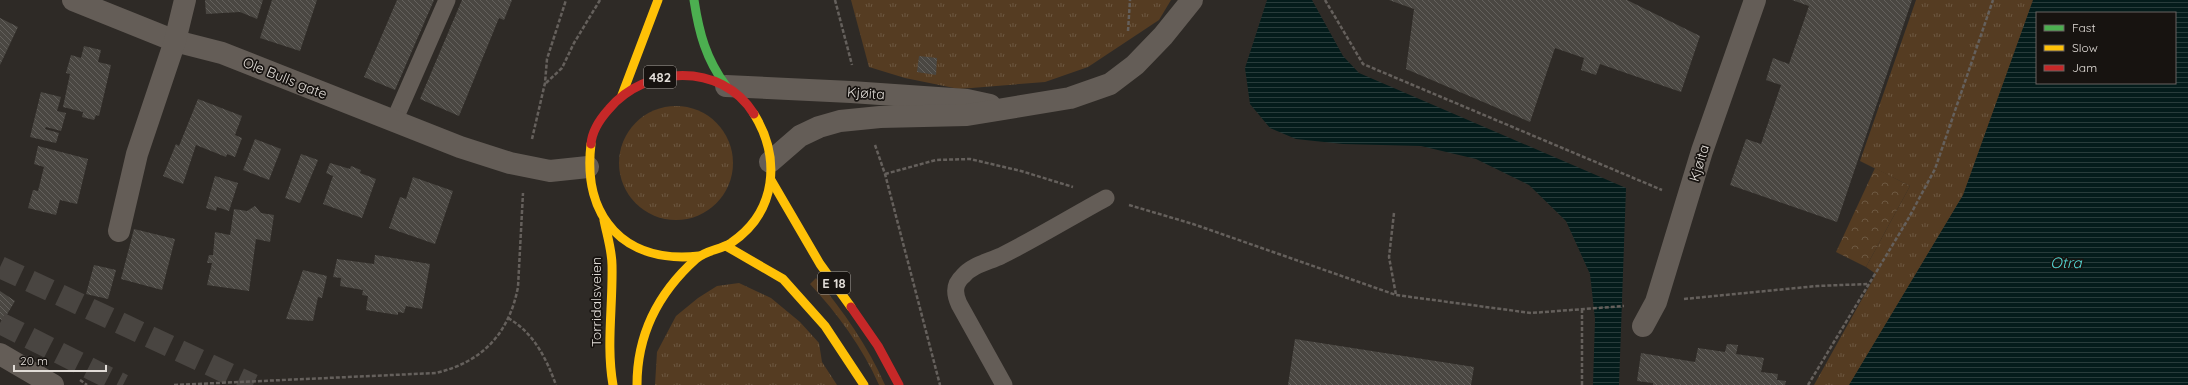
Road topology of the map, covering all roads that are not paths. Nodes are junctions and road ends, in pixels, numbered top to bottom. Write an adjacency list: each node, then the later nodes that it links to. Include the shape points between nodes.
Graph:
1 (73, 0): 8 (street, Ole Bulls gate)
2 (185, 0): 8 (street)
3 (447, 0): 12 (lane)
4 (658, 0): 10 (main road, 482)
5 (694, 0): 9 (main road, 482, via 705,55 711,68)
6 (1192, 0): 11 (street, Kjøita, via 1135,65 1110,84 1070,98)
7 (1755, 0): 20 (street, Kjøita, via 1702,151 1656,302)
8 (175, 41): 12 (street, Ole Bulls gate, via 222,53); 17 (street, via 166,61 137,154)
9 (726, 86): 10 (main road, 482, via 700,77 672,75 646,80); 11 (street, Kjøita, via 967,100); 14 (main road, 482, via 747,104 763,126 769,145)
10 (622, 95): 13 (main road, 482, via 603,115 592,140)
11 (1005, 108): 14 (street, Kjøita, via 967,115 880,117 819,127 800,136)
12 (394, 121): 13 (street, Ole Bulls gate, via 460,147 526,168 550,171)
13 (588, 168): 16 (main road, 482, via 592,194)
14 (771, 171): 18 (main road, 482, via 763,206 747,229); 26 (main road, E 18, via 820,264 878,346)
15 (1106, 198): 27 (lane, via 1000,256 982,263 963,274 958,282 955,294 959,304)
16 (604, 219): 19 (main road, 482, via 623,239 647,252 676,258); 23 (main road, Torridalsveien / 482, via 612,264 609,328)
17 (119, 231)
18 (726, 246): 19 (main road, 482); 25 (main road, E 18, via 783,279 825,326)
19 (700, 256): 24 (main road, 482, via 653,312 644,330 637,357)
20 (1643, 326)
21 (0, 354): 22 (street)
22 (53, 385)
23 (613, 385)
24 (637, 385)
25 (864, 385)
26 (899, 385)
27 (1004, 385)

